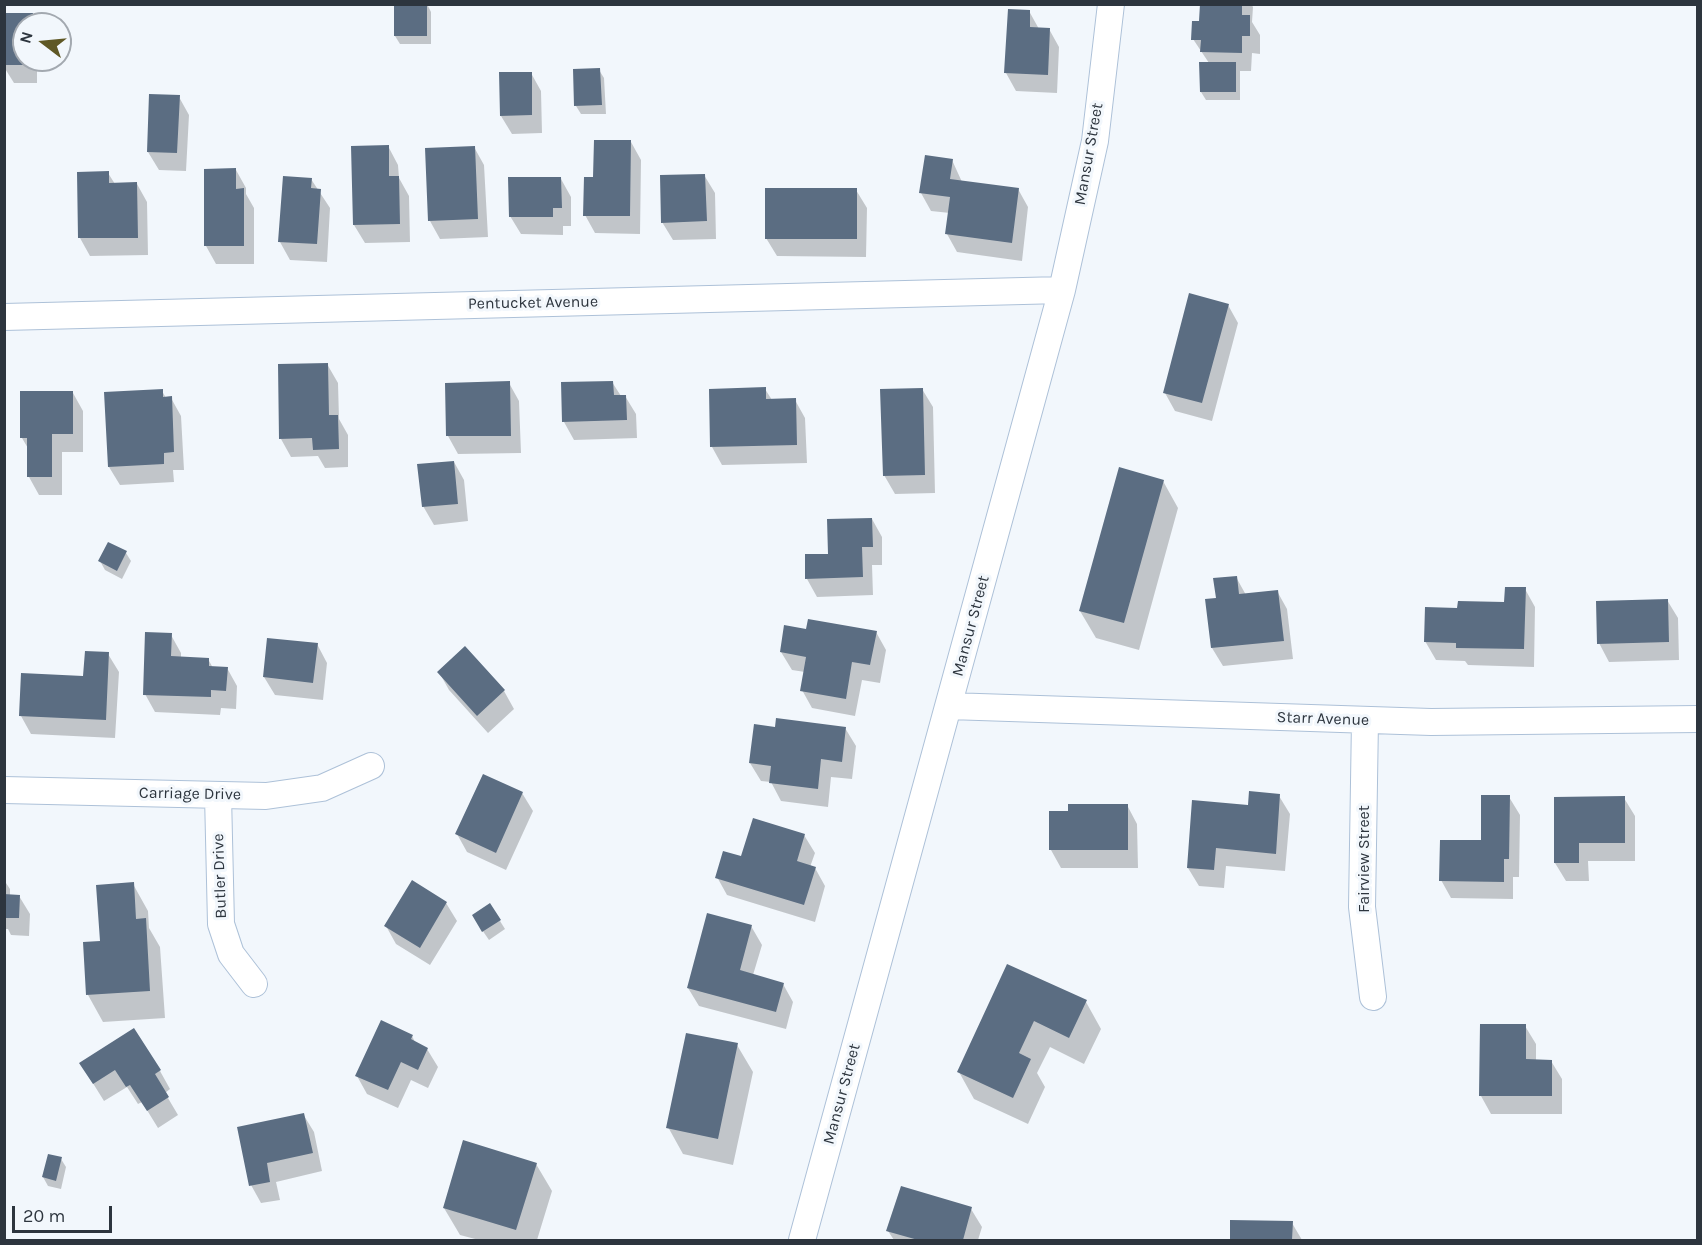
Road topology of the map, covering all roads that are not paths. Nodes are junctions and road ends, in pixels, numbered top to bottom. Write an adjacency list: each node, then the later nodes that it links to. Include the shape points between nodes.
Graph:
1 (1111, 4): 2 (street, Mansur Street, via 1095,141)
2 (1062, 290): 3 (street, Pentucket Avenue); 4 (street, Mansur Street)
3 (4, 317)
4 (949, 706): 6 (street, Starr Avenue); 12 (street, Mansur Street)
5 (1698, 719): 6 (street, Starr Avenue)
6 (1365, 720): 11 (street, Fairview Street, via 1362,907)
7 (371, 766): 9 (street, Carriage Drive, via 322,788 266,796)
8 (4, 790): 9 (street, Carriage Drive)
9 (218, 795): 10 (street, Butler Drive, via 221,924 231,954)
10 (254, 984)
11 (1373, 997)
12 (802, 1240)

